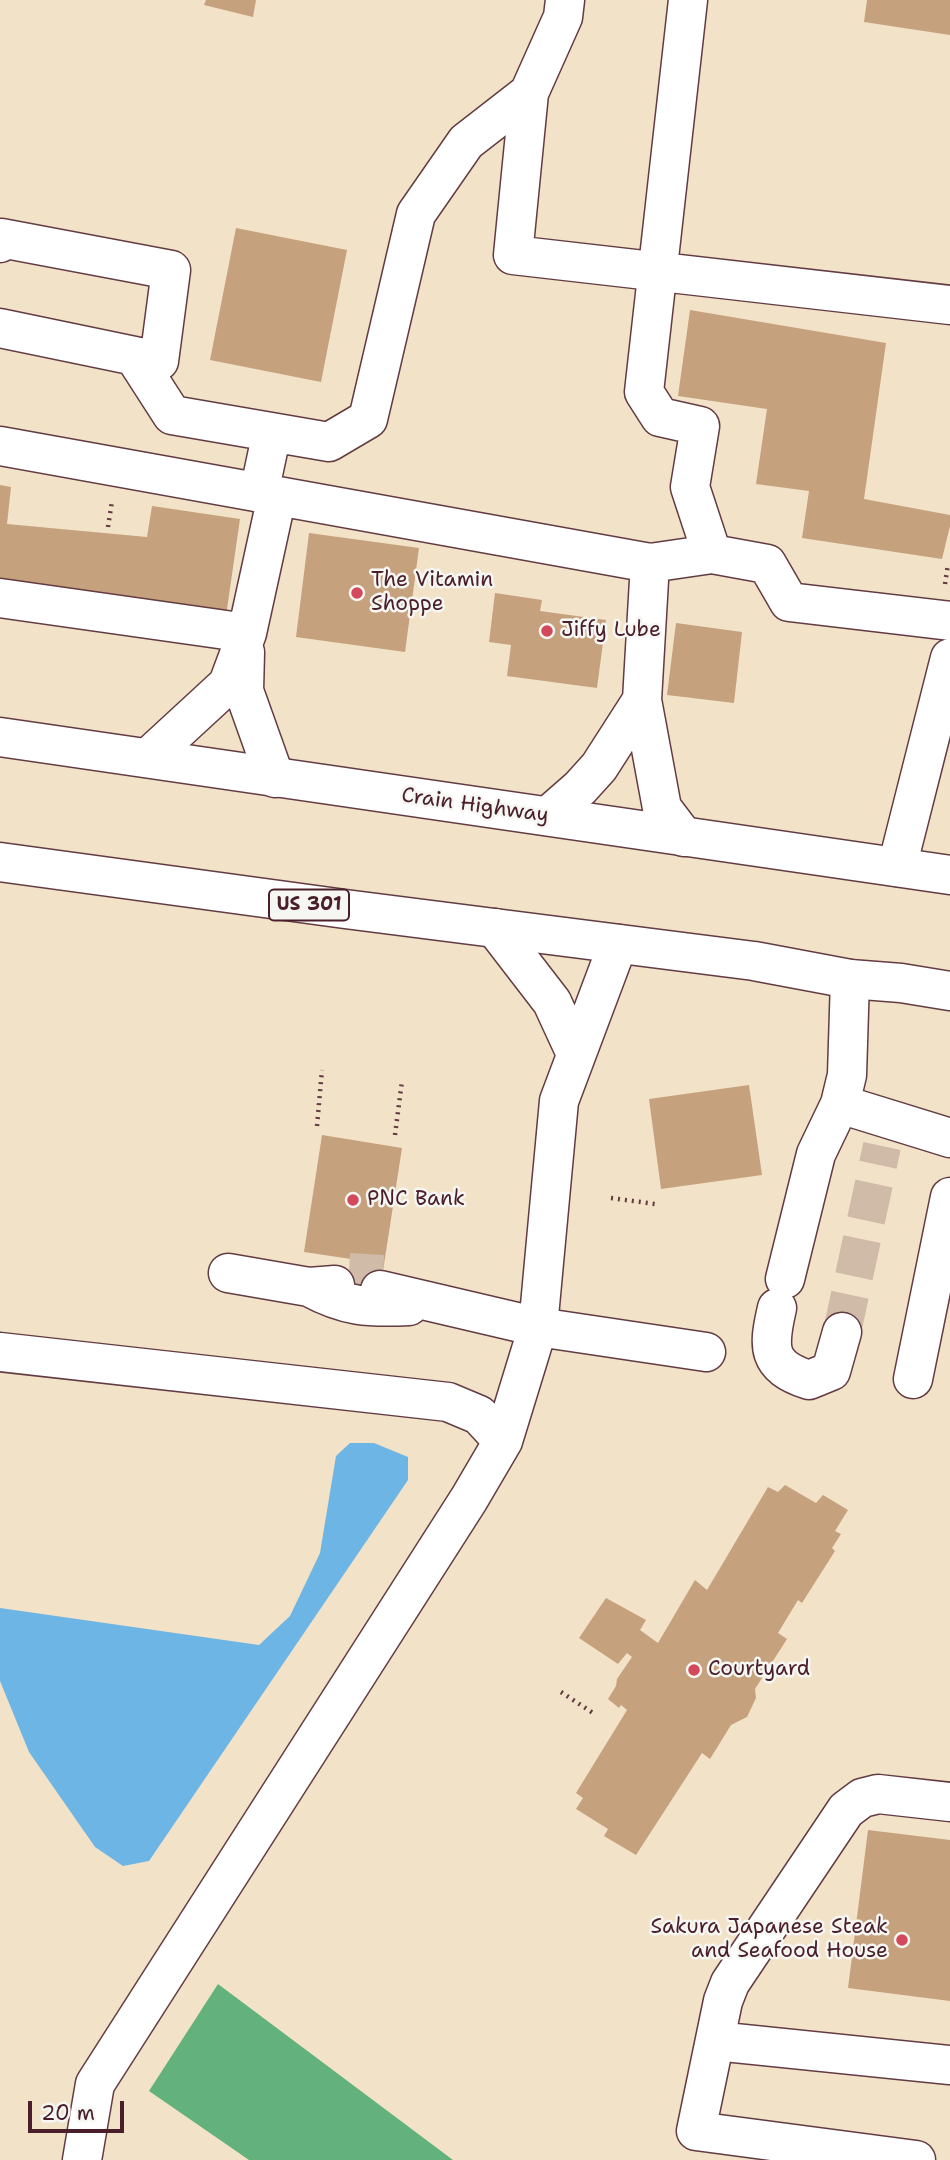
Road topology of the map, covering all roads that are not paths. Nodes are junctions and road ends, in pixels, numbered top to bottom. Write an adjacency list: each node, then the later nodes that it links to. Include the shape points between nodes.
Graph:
1 (565, 0): 3 (main road, via 563,17)
2 (688, 0): 5 (main road)
3 (529, 93): 5 (main road, via 513,255); 9 (main road, via 466,142 416,214 369,419 329,442)
4 (0, 243): 8 (main road, via 1,238 171,270 159,361)
5 (657, 273): 6 (main road); 12 (main road, via 644,391 660,417 700,426 690,487)
6 (950, 305)
7 (0, 328): 8 (main road)
8 (134, 356): 9 (main road, via 172,415)
9 (272, 432): 11 (main road)
10 (0, 446): 11 (main road)
11 (268, 494): 13 (main road); 16 (main road)
12 (712, 554): 13 (main road); 15 (main road, via 767,564 789,602)
13 (650, 563): 18 (main road)
14 (0, 598): 16 (main road)
15 (950, 621)
16 (247, 633): 21 (main road, via 227,687); 23 (main road, via 244,691)
17 (950, 658): 27 (main road)
18 (642, 700): 24 (main road, via 599,768); 25 (main road, via 662,808)
19 (0, 723): 21 (main road)
20 (0, 737): 22 (main road, Crain Highway)
21 (151, 755): 22 (main road)
22 (219, 770): 23 (main road, Crain Highway)
23 (275, 778): 24 (main road, Crain Highway)
24 (548, 816): 25 (main road, Crain Highway)
25 (684, 836): 27 (main road, Crain Highway)
26 (0, 862): 29 (main road, US 301)
27 (897, 867): 28 (main road, Crain Highway)
28 (950, 874)
29 (495, 928): 30 (main road, US 301); 33 (main road, via 552,1002)
30 (618, 944): 31 (main road, US 301); 33 (main road)
31 (850, 979): 32 (main road, US 301); 34 (main road, via 847,1075)
32 (950, 990)
33 (576, 1054): 40 (main road, via 559,1101)
34 (839, 1104): 35 (main road, via 885,1132); 41 (main road, via 816,1154 770,1337 775,1358 788,1373 809,1380 831,1371)
35 (950, 1138)
36 (950, 1198): 44 (main road)
37 (228, 1273): 38 (main road)
38 (309, 1287): 39 (main road, via 333,1300 371,1308); 39 (main road, via 365,1280)
39 (439, 1305): 40 (main road)
40 (538, 1327): 43 (main road); 45 (main road)
41 (842, 1332)
42 (0, 1352): 45 (main road, via 448,1402 479,1415)
43 (706, 1352)
44 (913, 1379)
45 (503, 1441): 49 (main road, via 95,2084)
46 (950, 1802): 47 (main road, via 878,1794 862,1798 846,1810 730,1983)
47 (715, 2041): 48 (main road); 50 (main road, via 696,2131)
48 (950, 2065)
49 (82, 2160)
50 (916, 2160)

